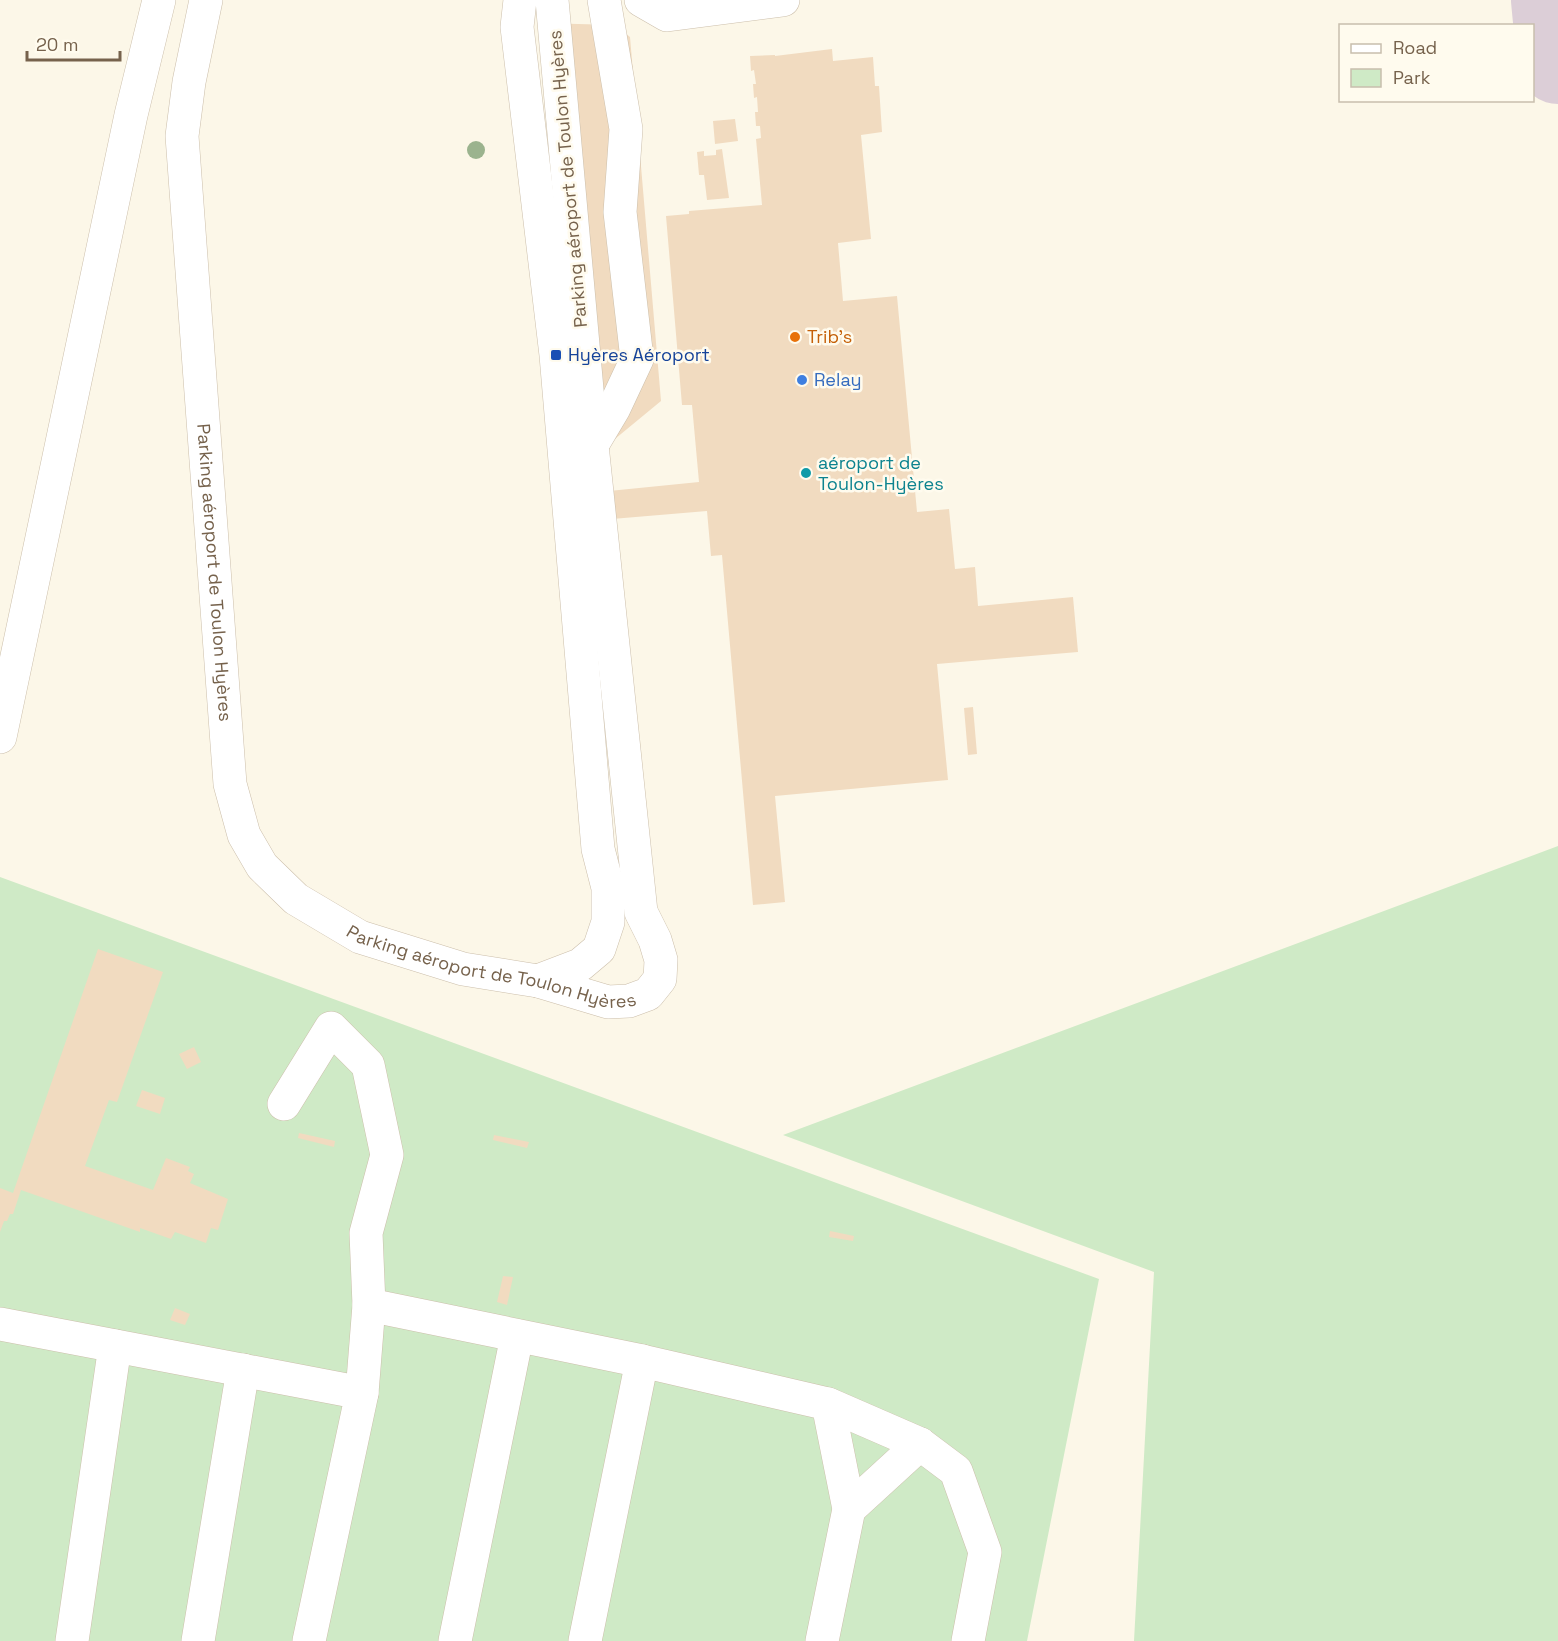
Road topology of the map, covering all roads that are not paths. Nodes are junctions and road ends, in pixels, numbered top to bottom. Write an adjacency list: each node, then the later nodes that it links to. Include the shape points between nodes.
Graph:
1 (159, 0): 9 (lane, via 131,115)
2 (206, 0): 10 (lane, Parking aéroport de Toulon Hyères, via 182,136 229,773 244,836 262,866 296,899 360,937 463,969)
3 (520, 0): 10 (lane, via 517,27 556,356 598,849 609,888 608,922 599,949 580,965)
4 (604, 0): 8 (lane, via 626,129 620,212 637,359)
5 (641, 0): 6 (lane, via 667,15)
6 (783, 0)
7 (553, 12): 8 (lane, Parking aéroport de Toulon Hyères)
8 (592, 445): 10 (lane, Parking aéroport de Toulon Hyères, via 641,912 661,960 660,979 648,994 629,1001 608,1002)
9 (0, 738)
10 (538, 981)
11 (284, 1104): 12 (lane, via 331,1028 368,1065 387,1155 366,1233)
12 (369, 1305): 14 (lane); 18 (lane)
13 (0, 1324): 15 (lane)
14 (517, 1336): 16 (lane); 25 (lane)
15 (115, 1346): 17 (lane); 22 (lane)
16 (642, 1361): 19 (lane); 26 (lane)
17 (243, 1370): 18 (lane); 23 (lane)
18 (362, 1393): 24 (lane)
19 (828, 1404): 20 (lane); 21 (lane)
20 (920, 1444): 21 (lane); 28 (lane, via 956,1471 985,1552)
21 (849, 1509): 27 (lane)
22 (72, 1641)
23 (198, 1641)
24 (309, 1641)
25 (455, 1641)
26 (585, 1641)
27 (822, 1641)
28 (968, 1641)

